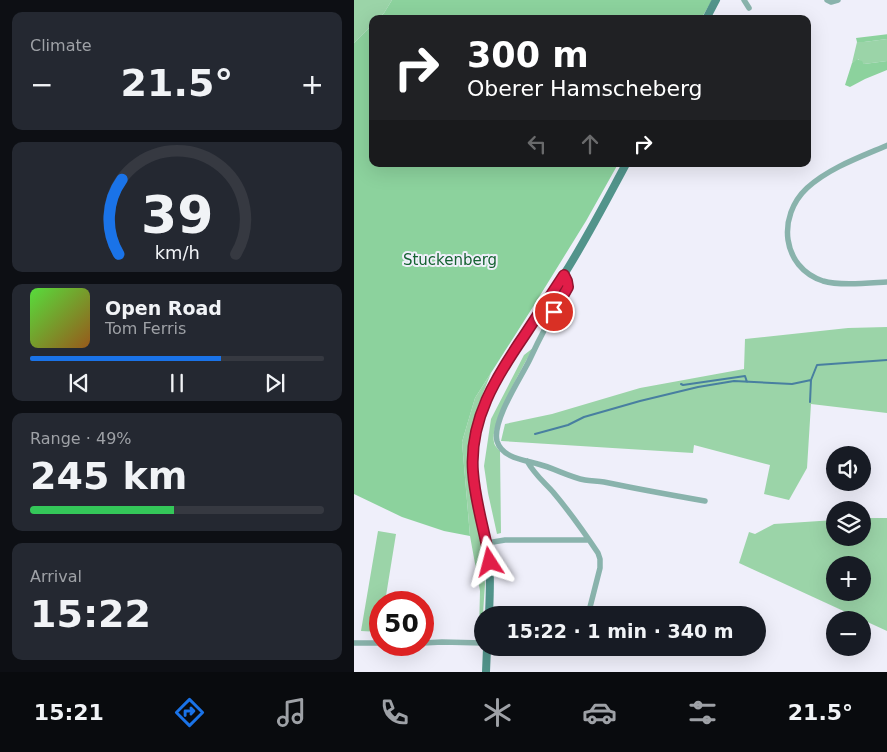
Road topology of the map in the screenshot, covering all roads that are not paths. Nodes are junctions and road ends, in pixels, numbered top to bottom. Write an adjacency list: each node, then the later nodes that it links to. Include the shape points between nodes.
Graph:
1 (716, 0): 6 (main road)
2 (744, 0): 5 (street)
3 (827, 0): 4 (street)
4 (838, 0)
5 (749, 8)
6 (708, 15)
7 (887, 145): 10 (street, via 840,167 808,187 794,205 787,229 787,241 794,257 814,277 841,283)
8 (624, 167): 9 (main road)
9 (564, 275): 11 (street, via 568,287 507,402 497,431 499,446 506,453); 14 (main road, via 494,383 479,417 473,472)
10 (887, 282)
11 (527, 461): 12 (street, via 584,480); 13 (street)
12 (705, 501)
13 (589, 540): 14 (street); 16 (street, via 600,560)
14 (487, 543): 15 (main road)
15 (489, 606)
16 (590, 606)
17 (434, 642): 20 (street)
18 (354, 643): 19 (street)
19 (369, 643)
20 (474, 643)
21 (487, 656): 22 (main road)
22 (486, 672)

